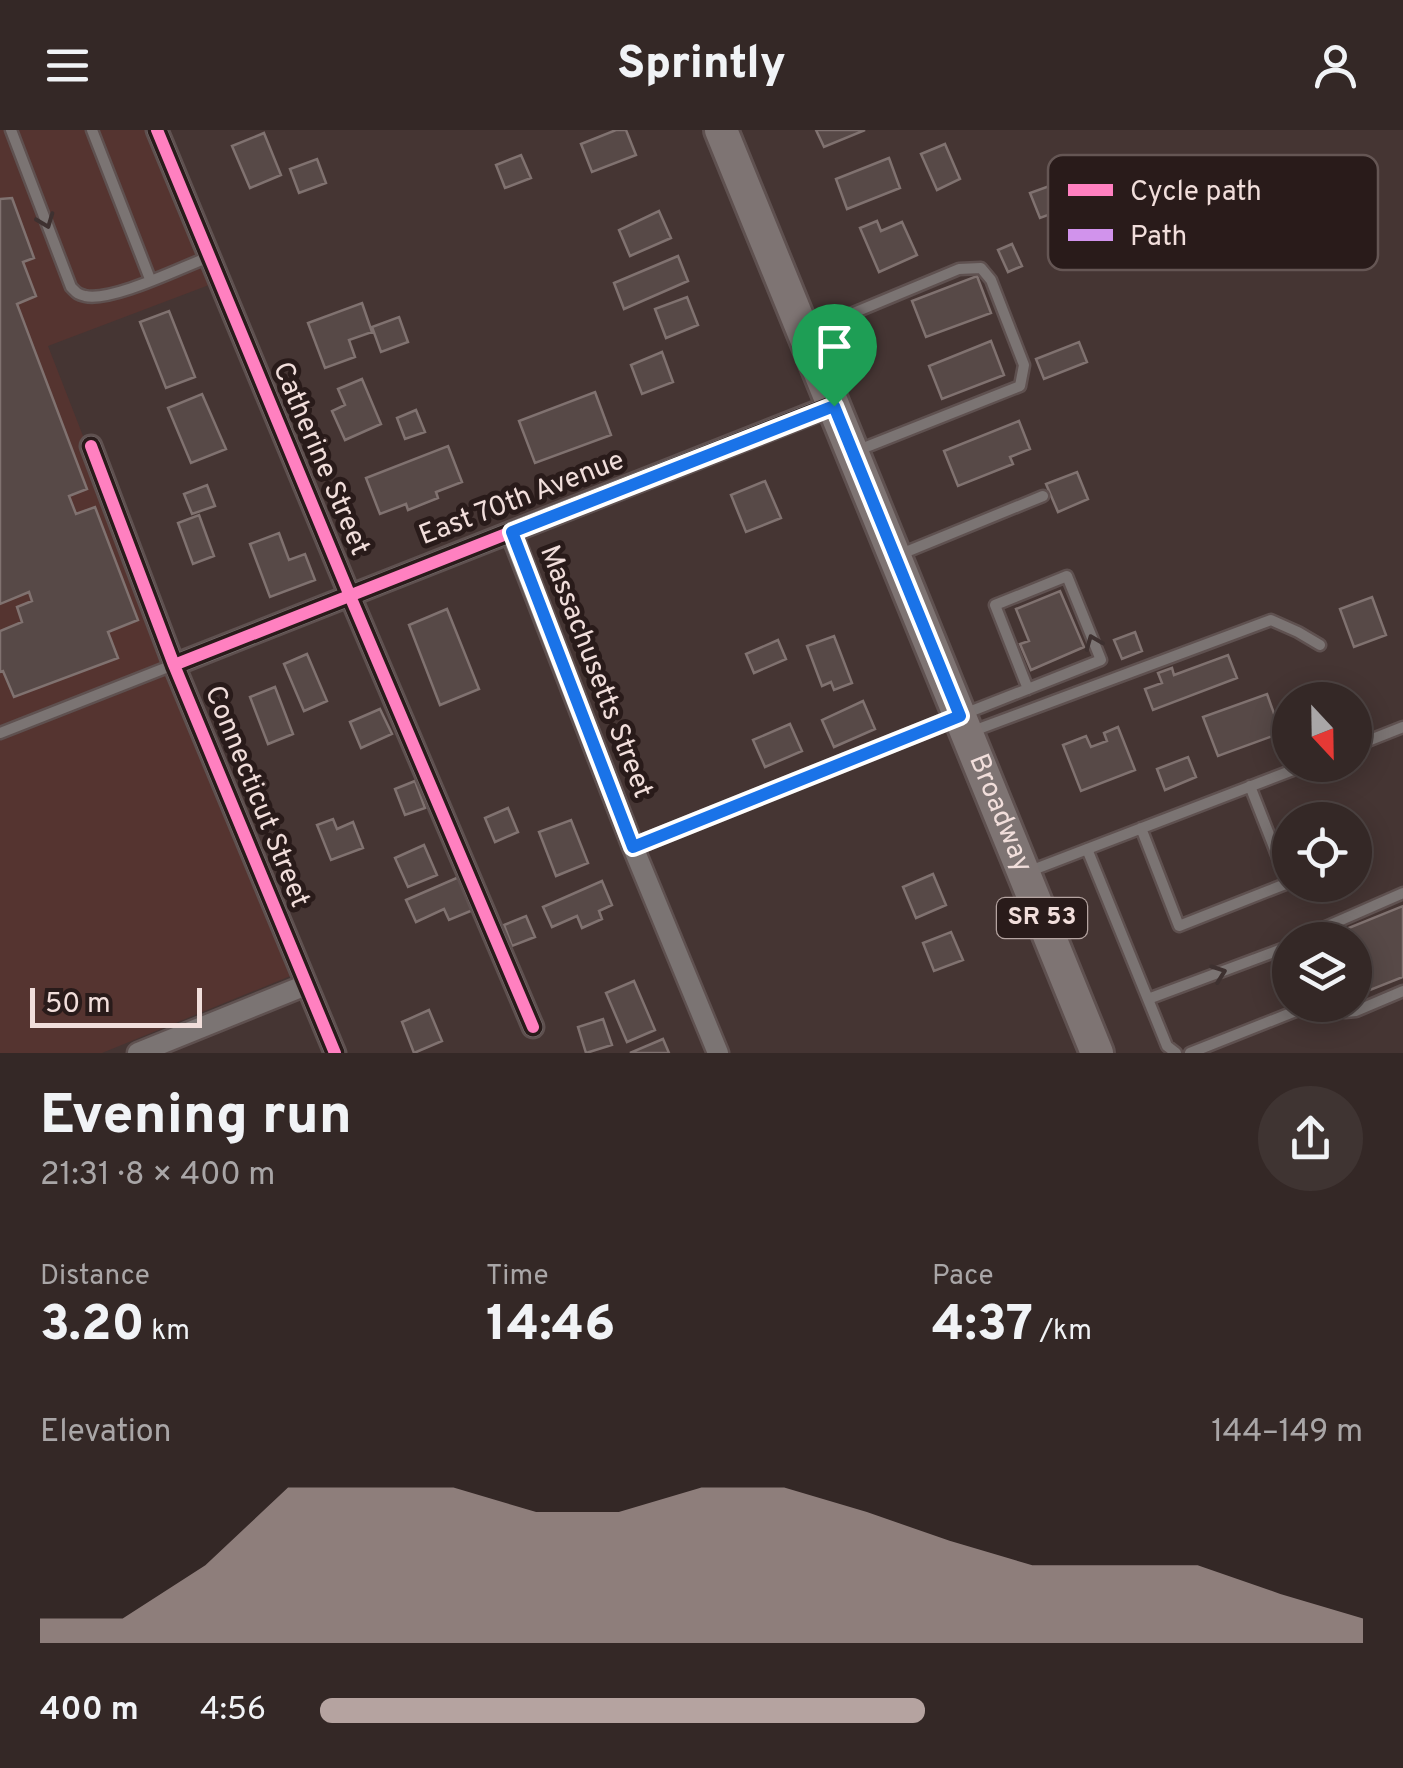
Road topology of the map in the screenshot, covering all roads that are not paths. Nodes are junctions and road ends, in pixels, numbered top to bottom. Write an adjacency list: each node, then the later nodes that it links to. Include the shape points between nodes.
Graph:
1 (11, 130): 6 (lane, one-way to 6, via 71,287 96,296)
2 (92, 130): 6 (lane)
3 (157, 130): 5 (street, Catherine Street)
4 (722, 130): 7 (main road, Broadway / SR 53)
5 (208, 257): 6 (lane); 14 (street, Catherine Street)
6 (150, 279)
7 (804, 333): 8 (main road, Broadway / SR 53); 10 (lane, via 959,269 981,268 991,280 1024,365 1020,386)
8 (834, 406): 10 (main road, Broadway / SR 53); 12 (street, East 70th Avenue)
9 (91, 446): 16 (street, Connecticut Street)
10 (853, 452): 13 (main road, Broadway / SR 53)
11 (1043, 496): 13 (lane)
12 (512, 532): 14 (street, East 70th Avenue); 25 (street, Massachusetts Street)
13 (895, 556): 18 (main road, Broadway / SR 53)
14 (350, 596): 16 (street, East 70th Avenue); 36 (street, Catherine Street)
15 (1320, 645): 18 (lane, via 1271,620)
16 (174, 665): 20 (lane); 31 (street, Connecticut Street)
17 (1028, 689): 17 (lane, one-way to 17, via 1100,660 1067,576 995,605); 18 (lane)
18 (964, 724): 25 (street); 27 (main road, Broadway / SR 53)
19 (1403, 728): 21 (lane)
20 (0, 733)
21 (1372, 740)
22 (1272, 778): 23 (lane)
23 (1250, 786): 24 (lane); 24 (lane, via 1288,883 1179,926)
24 (1141, 828): 26 (lane)
25 (633, 847): 39 (street, Massachusetts Street)
26 (1088, 849): 27 (lane); 33 (lane)
27 (1024, 874): 40 (main road, Broadway / SR 53)
28 (1403, 893): 29 (lane)
29 (1337, 922)
30 (1272, 953): 33 (lane, one-way to 30)
31 (306, 985): 37 (street); 38 (street, Connecticut Street)
32 (1403, 992): 34 (lane)
33 (1148, 999): 41 (lane)
34 (1372, 1004)
35 (1272, 1020): 42 (lane)
36 (533, 1027)
37 (138, 1053)
38 (334, 1053)
39 (718, 1053)
40 (1097, 1053)
41 (1176, 1053)
42 (1190, 1053)

